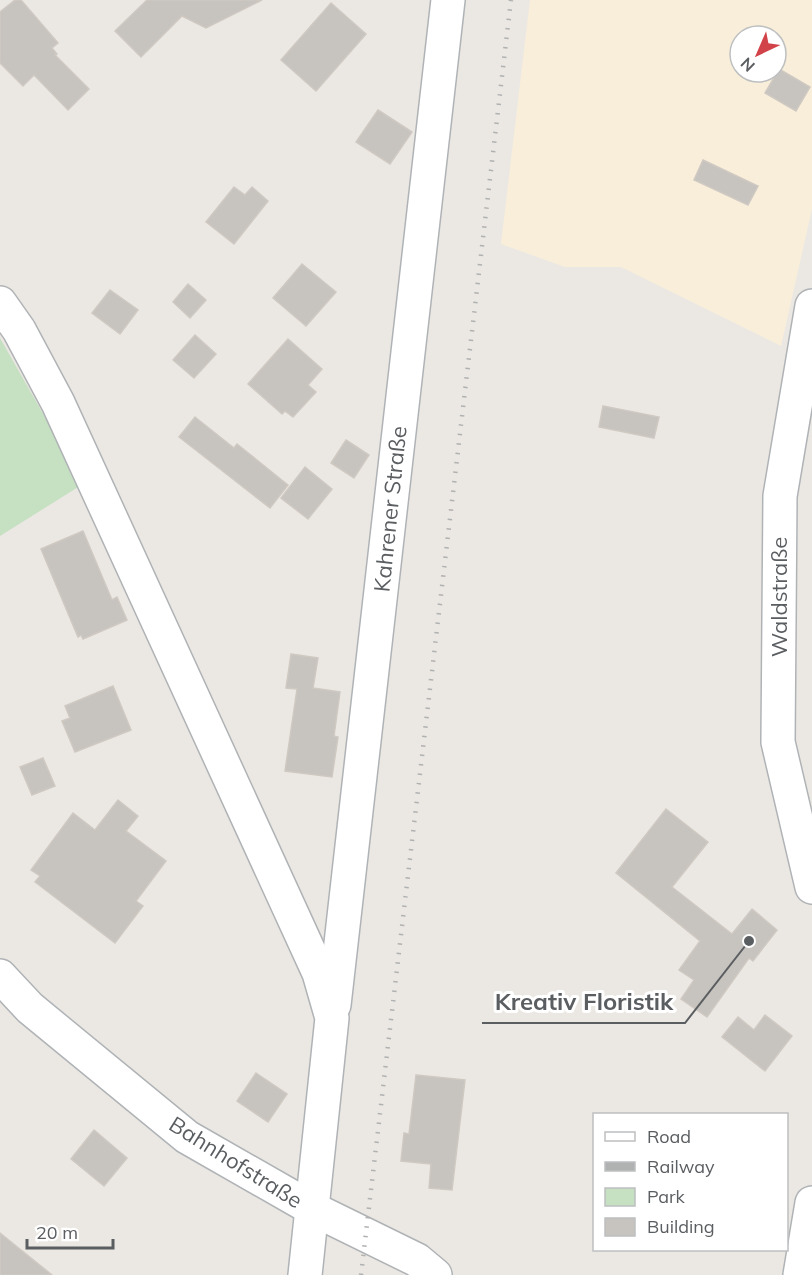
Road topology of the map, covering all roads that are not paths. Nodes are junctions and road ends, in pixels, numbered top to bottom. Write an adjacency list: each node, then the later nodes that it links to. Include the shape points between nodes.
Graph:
1 (448, 0): 6 (street, Kahrener Straße)
2 (0, 303): 6 (street, Kahrener Straße, via 19,330 62,413 319,973)
3 (812, 306): 4 (street, Waldstraße, via 780,496 778,742)
4 (812, 887)
5 (0, 976): 8 (street, Bahnhofstraße, via 39,1015 187,1137)
6 (332, 1018): 8 (street, Kahrener Straße)
7 (812, 1203): 11 (street)
8 (313, 1209): 9 (street, Kahrener Straße); 10 (street, Bahnhofstraße, via 417,1260)
9 (305, 1275)
10 (435, 1275)
11 (800, 1275)

